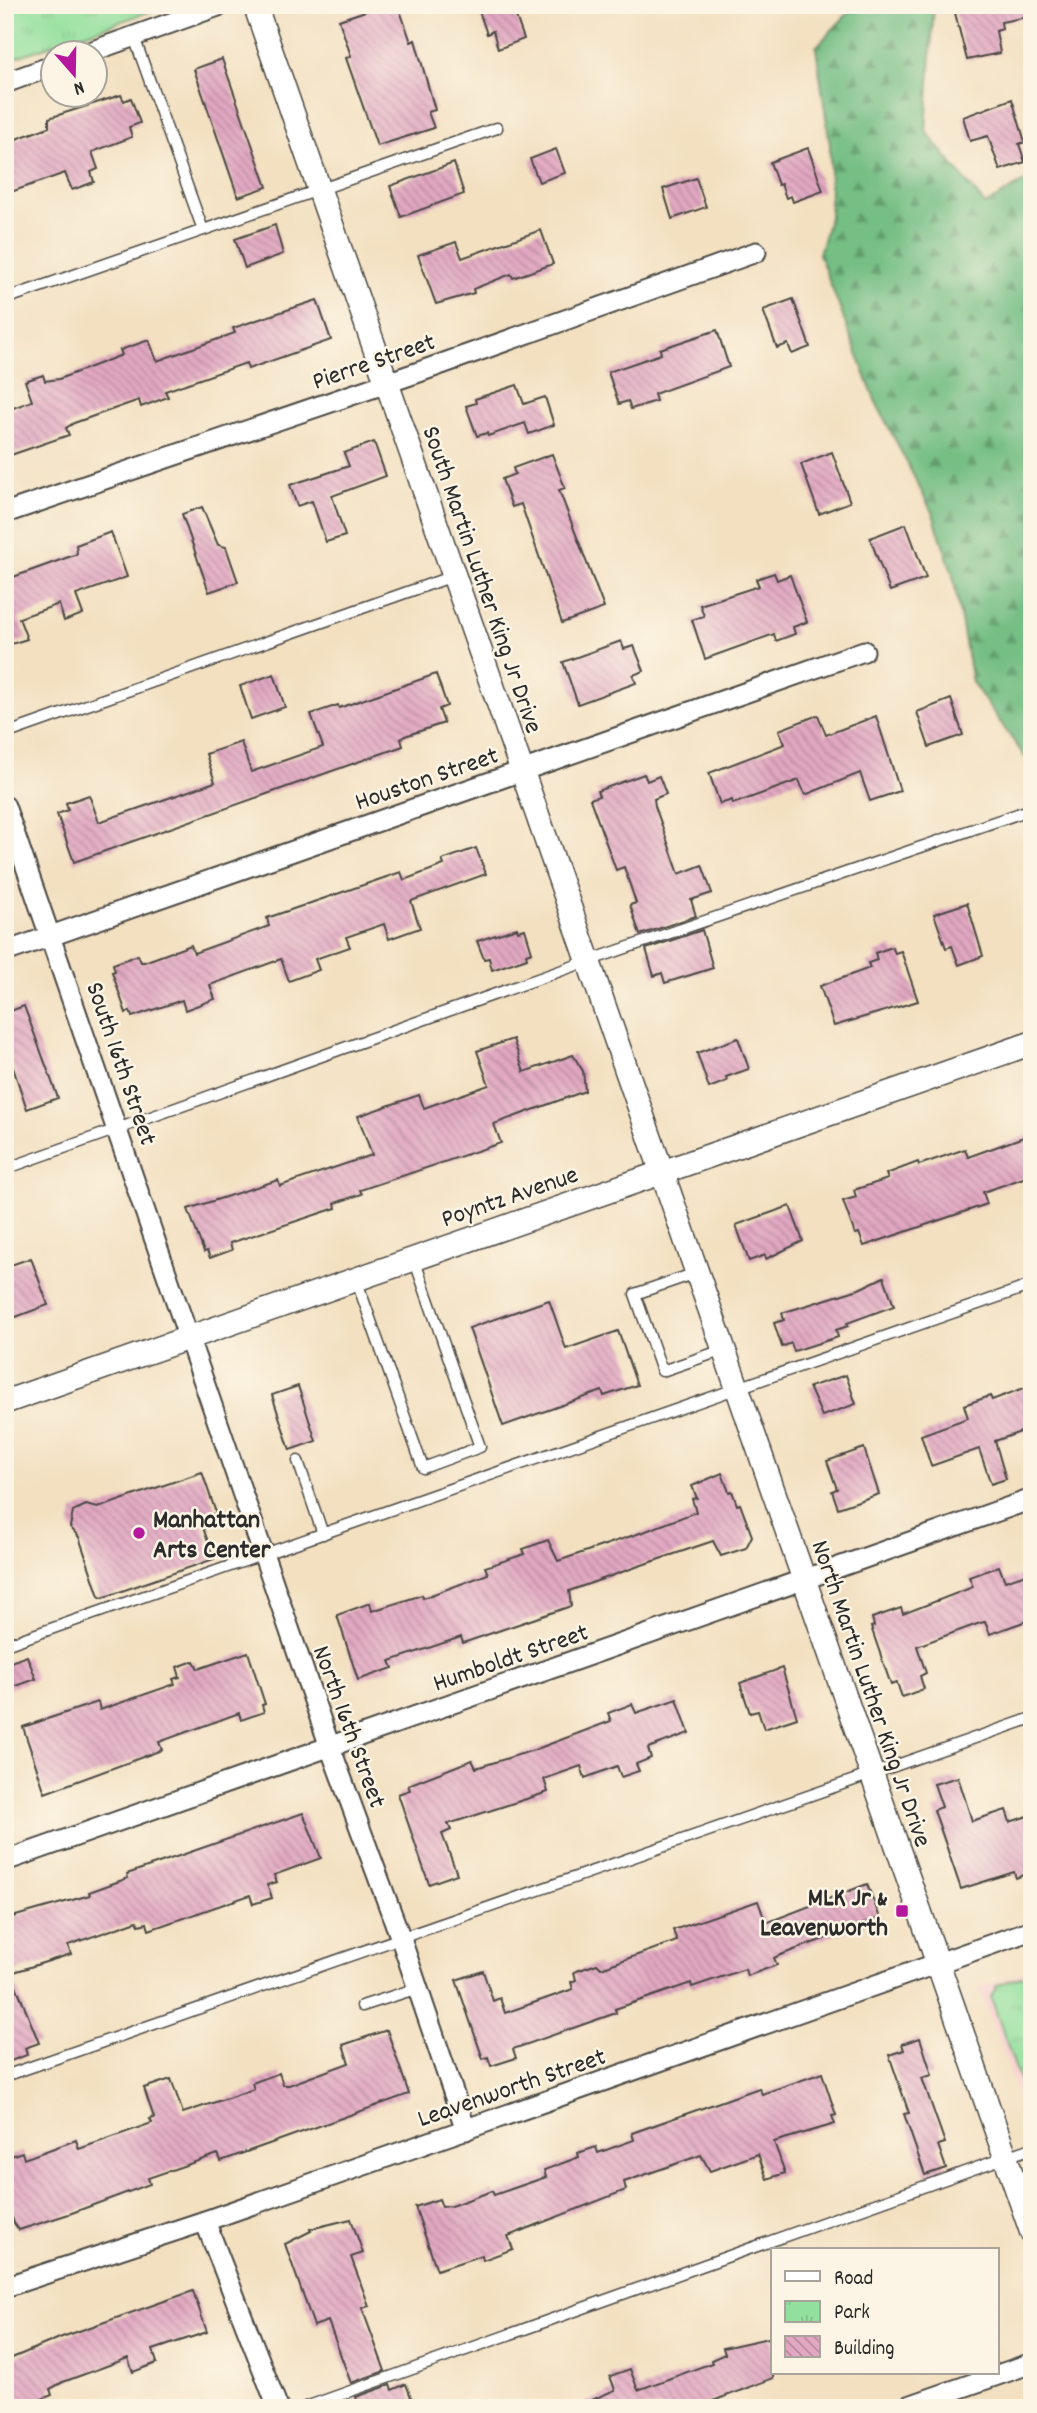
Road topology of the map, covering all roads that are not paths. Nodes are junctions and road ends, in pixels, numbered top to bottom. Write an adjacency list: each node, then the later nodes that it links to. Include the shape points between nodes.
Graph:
1 (221, 5): 3 (street)
2 (254, 5): 8 (street, South Martin Luther King Jr Drive)
3 (134, 37): 4 (street); 9 (lane)
4 (108, 46)
5 (38, 71): 6 (street)
6 (5, 83)
7 (497, 128): 8 (lane)
8 (318, 190): 9 (lane); 12 (street, South Martin Luther King Jr Drive)
9 (203, 230): 11 (lane)
10 (756, 253): 12 (street, Pierre Street)
11 (5, 299)
12 (386, 383): 13 (street, Pierre Street); 14 (street, South Martin Luther King Jr Drive)
13 (5, 513)
14 (453, 576): 16 (lane); 17 (street, South Martin Luther King Jr Drive)
15 (864, 651): 17 (street, Houston Street)
16 (5, 734)
17 (523, 771): 20 (street, Houston Street); 22 (street, South Martin Luther King Jr Drive)
18 (5, 806): 20 (street, South 16th Street)
19 (1032, 808): 22 (lane)
20 (51, 936): 21 (street, Houston Street); 24 (street, South 16th Street)
21 (5, 952)
22 (588, 961): 24 (lane); 26 (street, South Martin Luther King Jr Drive)
23 (1032, 1042): 26 (street, Poyntz Avenue)
24 (118, 1129): 25 (lane); 31 (street, South 16th Street)
25 (5, 1169)
26 (660, 1172): 27 (street, Poyntz Avenue); 28 (street, North Martin Luther King Jr Drive)
27 (414, 1258): 29 (street, Poyntz Avenue); 29 (lane, via 480,1447 423,1468)
28 (696, 1273): 32 (street, North Martin Luther King Jr Drive); 32 (lane, via 635,1294 662,1371)
29 (356, 1279): 31 (street, Poyntz Avenue)
30 (1032, 1285): 33 (lane)
31 (190, 1338): 34 (street, Poyntz Avenue); 38 (street, North 16th Street)
32 (724, 1349): 33 (street, North Martin Luther King Jr Drive)
33 (737, 1389): 37 (lane); 39 (street, North Martin Luther King Jr Drive)
34 (5, 1402)
35 (298, 1461): 37 (lane)
36 (1032, 1499): 39 (street, Humboldt Street)
37 (323, 1534): 38 (lane)
38 (264, 1555): 40 (lane); 42 (street, North 16th Street)
39 (803, 1580): 42 (street, Humboldt Street); 43 (street, North Martin Luther King Jr Drive)
40 (5, 1645)
41 (1032, 1718): 43 (lane)
42 (330, 1747): 44 (street, Humboldt Street); 46 (street, North 16th Street)
43 (872, 1773): 46 (lane); 47 (street, North Martin Luther King Jr Drive)
44 (5, 1861)
45 (1032, 1930): 47 (street, Leavenworth Street)
46 (401, 1939): 48 (street, North 16th Street); 50 (lane)
47 (939, 1963): 51 (street, Leavenworth Street); 53 (street, North Martin Luther King Jr Drive)
48 (418, 1988): 49 (lane); 51 (street, North 16th Street)
49 (362, 2006)
50 (5, 2076)
51 (466, 2130): 54 (street, Leavenworth Street)
52 (1032, 2148): 53 (lane)
53 (1006, 2158): 55 (street, North Martin Luther King Jr Drive); 59 (lane)
54 (205, 2221): 56 (street, Leavenworth Street); 58 (street)
55 (1032, 2233)
56 (5, 2287)
57 (1032, 2363): 60 (street)
58 (278, 2408)
59 (303, 2408)
60 (903, 2408)

